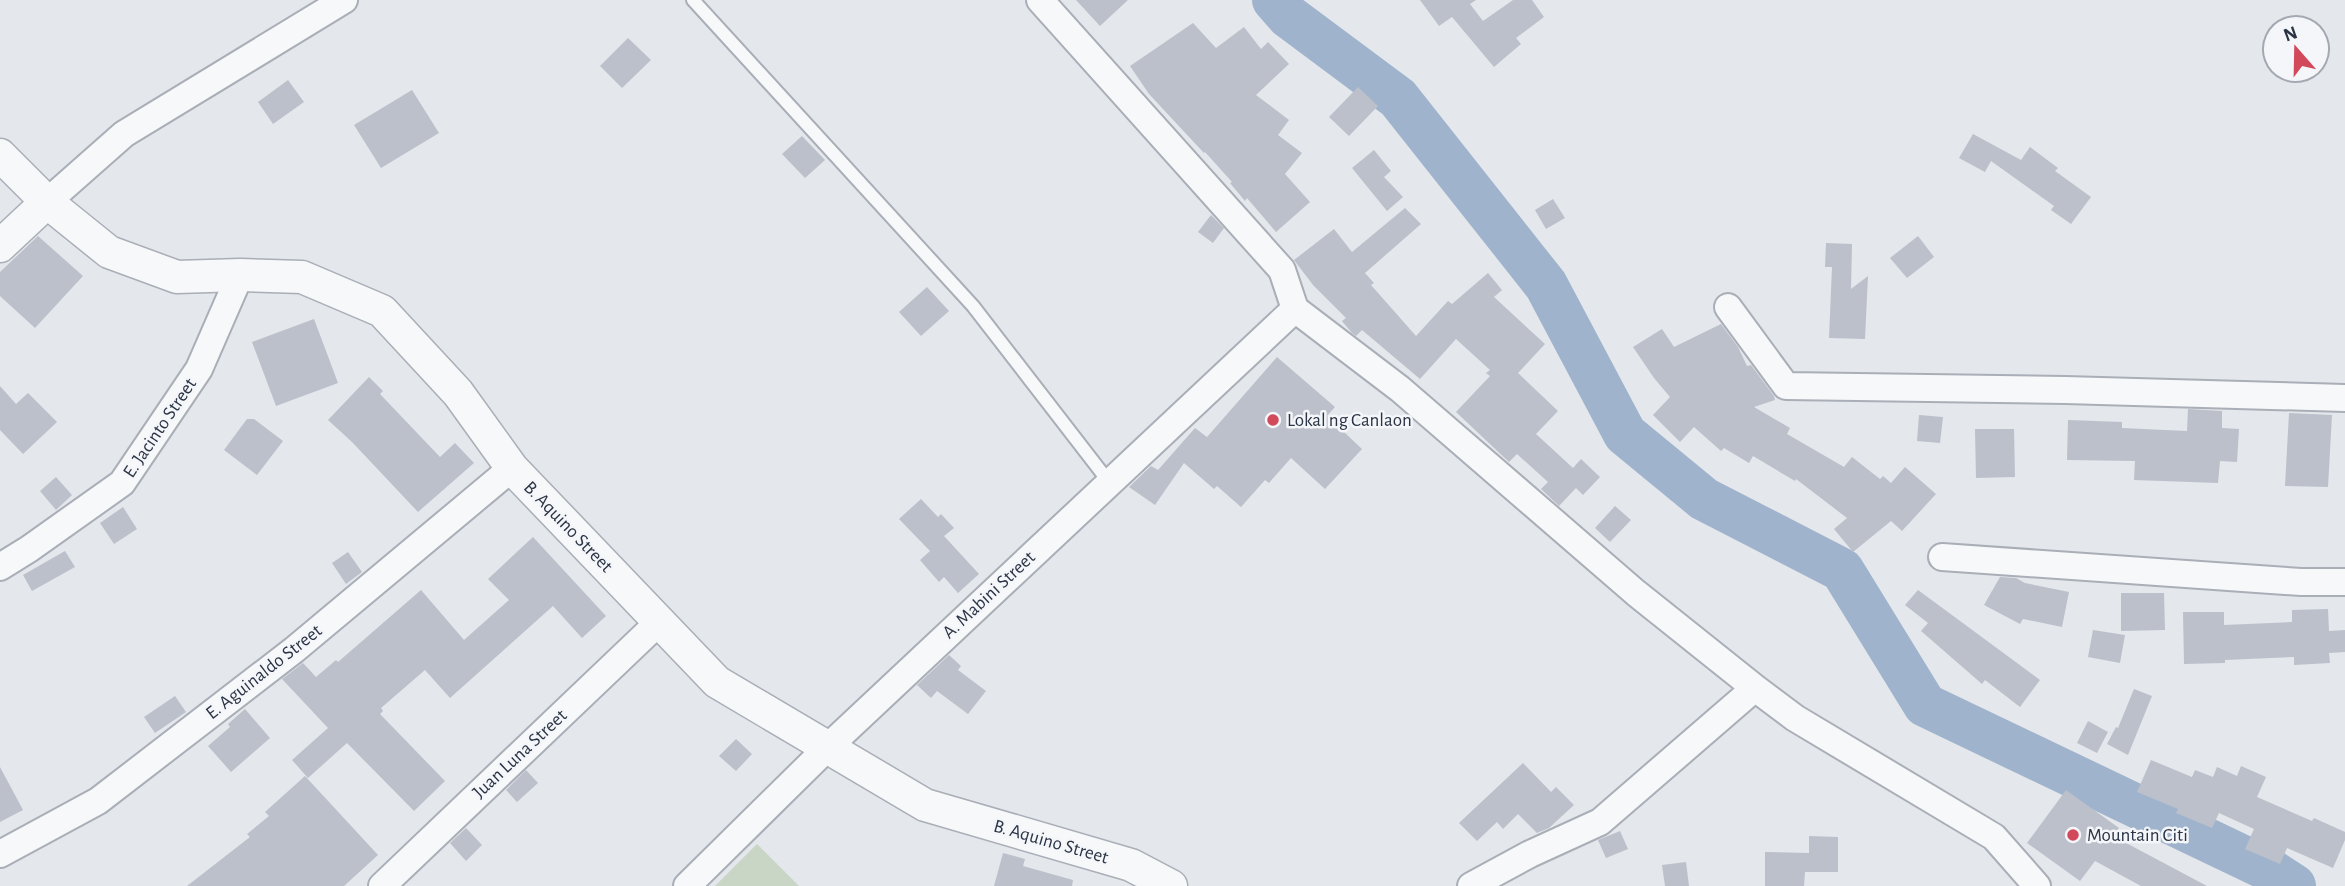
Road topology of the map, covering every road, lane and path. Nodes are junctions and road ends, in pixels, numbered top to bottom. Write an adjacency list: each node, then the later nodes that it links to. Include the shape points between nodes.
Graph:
1 (344, 0): 5 (street, via 124,134)
2 (693, 0): 12 (lane, via 973,306)
3 (1040, 0): 9 (street, via 1282,270)
4 (0, 155): 5 (street, B. Aquino Street)
5 (47, 202): 6 (street); 7 (street, B. Aquino Street, via 109,252 177,277)
6 (0, 246)
7 (240, 275): 11 (street, B. Aquino Street, via 302,277 382,311 458,393); 14 (street, E. Jacinto Street, via 199,369 122,484)
8 (1728, 307): 10 (street, via 1786,386)
9 (1295, 309): 12 (street, A. Mabini Street); 17 (street, via 1400,389 1636,593)
10 (2345, 398)
11 (512, 468): 16 (street, B. Aquino Street); 19 (street, E. Aguinaldo Street, via 294,649 98,801)
12 (1109, 482): 18 (street, A. Mabini Street)
13 (1942, 557): 15 (street)
14 (0, 567)
15 (2345, 582)
16 (659, 622): 18 (street, B. Aquino Street, via 717,682); 20 (street, Juan Luna Street)
17 (1755, 688): 23 (street, via 1600,822); 24 (street, via 1795,718 1994,837)
18 (828, 747): 21 (street, A. Mabini Street); 22 (street, B. Aquino Street, via 925,805 1131,865)
19 (0, 854)
20 (382, 886)
21 (687, 886)
22 (1171, 886)
23 (1471, 886)
24 (2037, 886)

